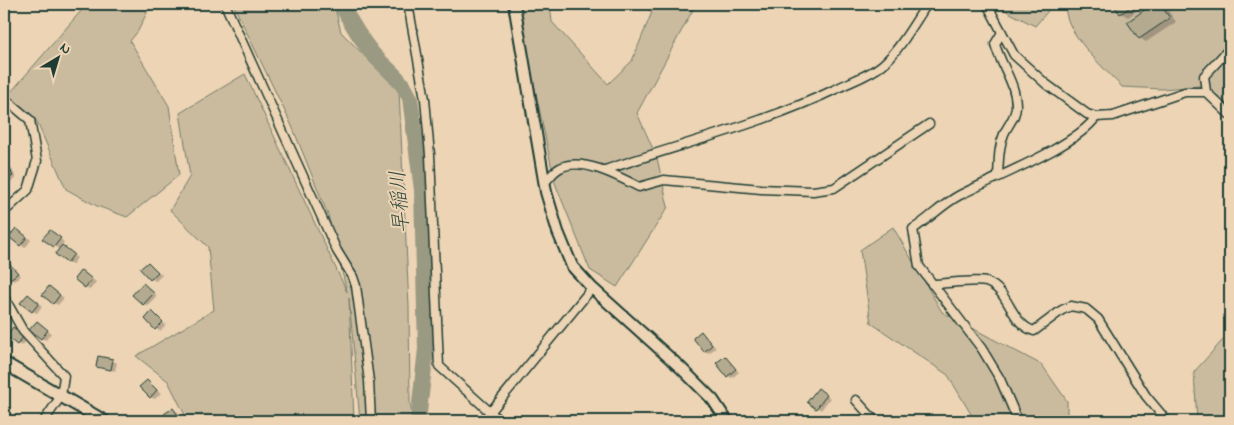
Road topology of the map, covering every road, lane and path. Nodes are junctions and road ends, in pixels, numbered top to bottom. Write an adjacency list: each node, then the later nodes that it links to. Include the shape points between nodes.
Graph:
1 (225, 4): 26 (street, via 337,251 354,277 369,381)
2 (408, 4): 23 (street, via 425,99 430,154 439,366)
3 (514, 4): 15 (street)
4 (927, 4): 13 (street, via 882,65 853,80 816,98 721,134)
5 (987, 4): 6 (street)
6 (1002, 34): 11 (street, via 1014,55 1046,84 1077,108); 14 (street, via 995,44 1013,84 1016,106 1015,116 1004,133 999,151)
7 (1230, 48): 8 (street, via 1204,76)
8 (1206, 92): 10 (street); 11 (street, via 1185,92 1113,116)
9 (4, 98): 16 (street, via 30,120 37,160 28,190)
10 (1230, 115)
11 (1096, 117): 14 (street, via 1092,124 1048,152)
12 (929, 124): 13 (street, via 834,188 813,191 664,180 639,187)
13 (605, 170): 15 (street, via 580,165 560,167)
14 (998, 176): 17 (street, via 957,196 913,229 919,266)
15 (545, 182): 18 (street, via 564,251 572,266)
16 (4, 212)
17 (932, 284): 31 (street, via 982,349 1000,379); 32 (street, via 988,283 1001,293 1020,324 1034,331 1062,310 1072,306 1086,309 1098,319 1146,396)
18 (592, 288): 23 (street); 29 (street, via 714,400)
19 (4, 297): 21 (street, via 23,331 64,376)
20 (4, 363): 21 (main road)
21 (61, 396): 24 (street); 25 (main road)
22 (856, 400): 30 (street)
23 (491, 413): 27 (street); 28 (street)
24 (44, 421)
25 (104, 421)
26 (371, 421)
27 (483, 421)
28 (500, 421)
29 (727, 421)
30 (875, 421)
31 (1018, 421)
32 (1167, 421)

